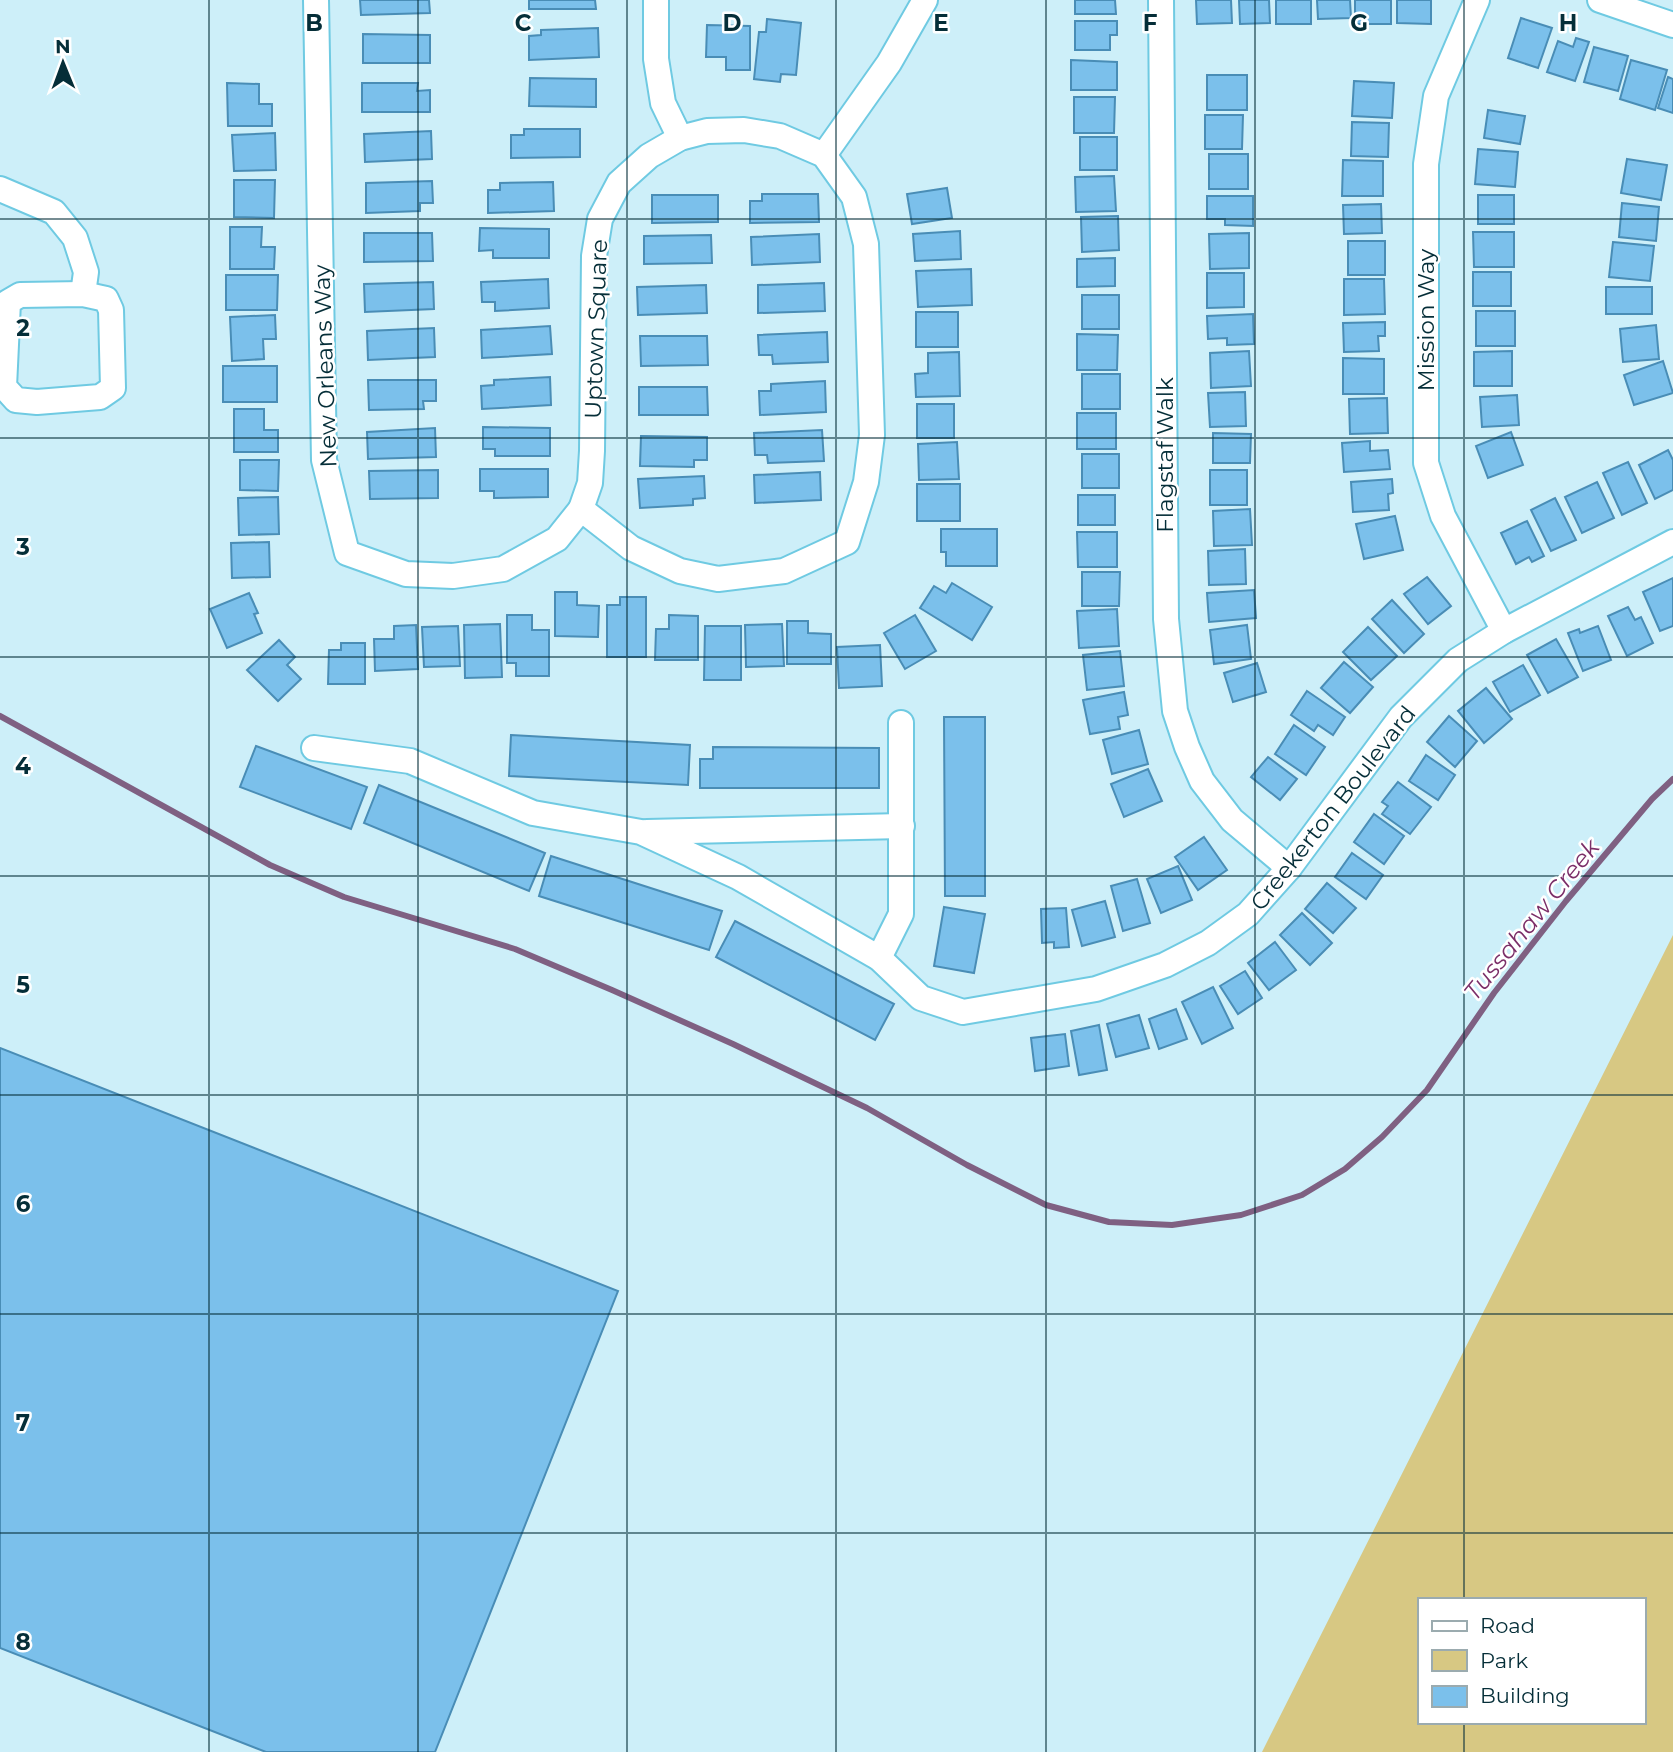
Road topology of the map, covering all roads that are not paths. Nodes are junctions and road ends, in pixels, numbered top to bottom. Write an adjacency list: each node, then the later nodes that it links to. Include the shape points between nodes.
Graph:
1 (316, 0): 12 (street, New Orleans Way, via 324,460 347,553 406,574 453,576 503,569 556,539)
2 (656, 0): 8 (street, via 656,59 663,103)
3 (925, 0): 9 (street, via 889,63)
4 (1161, 0): 19 (street, Flagstaf Walk, via 1166,619 1175,711 1202,781 1232,820)
5 (1477, 0): 14 (street, Mission Way, via 1436,96 1426,164 1426,463 1443,516)
6 (1600, 0): 7 (street)
7 (1673, 25)
8 (680, 138): 9 (street, Uptown Square, via 707,131 744,130 780,136); 12 (street, Uptown Square, via 649,156 619,183 600,219 594,256 590,483)
9 (824, 155): 12 (street, via 854,197 866,244 872,435 866,482 848,542 784,571 718,579 680,571 632,548)
10 (0, 189): 11 (street, via 54,212 75,238 86,272)
11 (83, 294): 11 (street, via 106,299 111,310 113,388 100,397 16,400 4,387 8,302 20,295)
12 (581, 509)
13 (1673, 542): 14 (street, Creekerton Boulevard)
14 (1504, 631): 19 (street, Creekerton Boulevard, via 1458,660 1401,717)
15 (901, 723): 17 (street)
16 (314, 748): 18 (street, Creekerton Boulevard, via 410,761 533,813)
17 (902, 825): 18 (street); 20 (street, via 901,914)
18 (641, 832): 20 (street, Creekerton Boulevard, via 738,877)
19 (1289, 868): 20 (street, Creekerton Boulevard, via 1248,914 1208,943 1165,965 1096,989 963,1012 921,998)
20 (879, 958)

